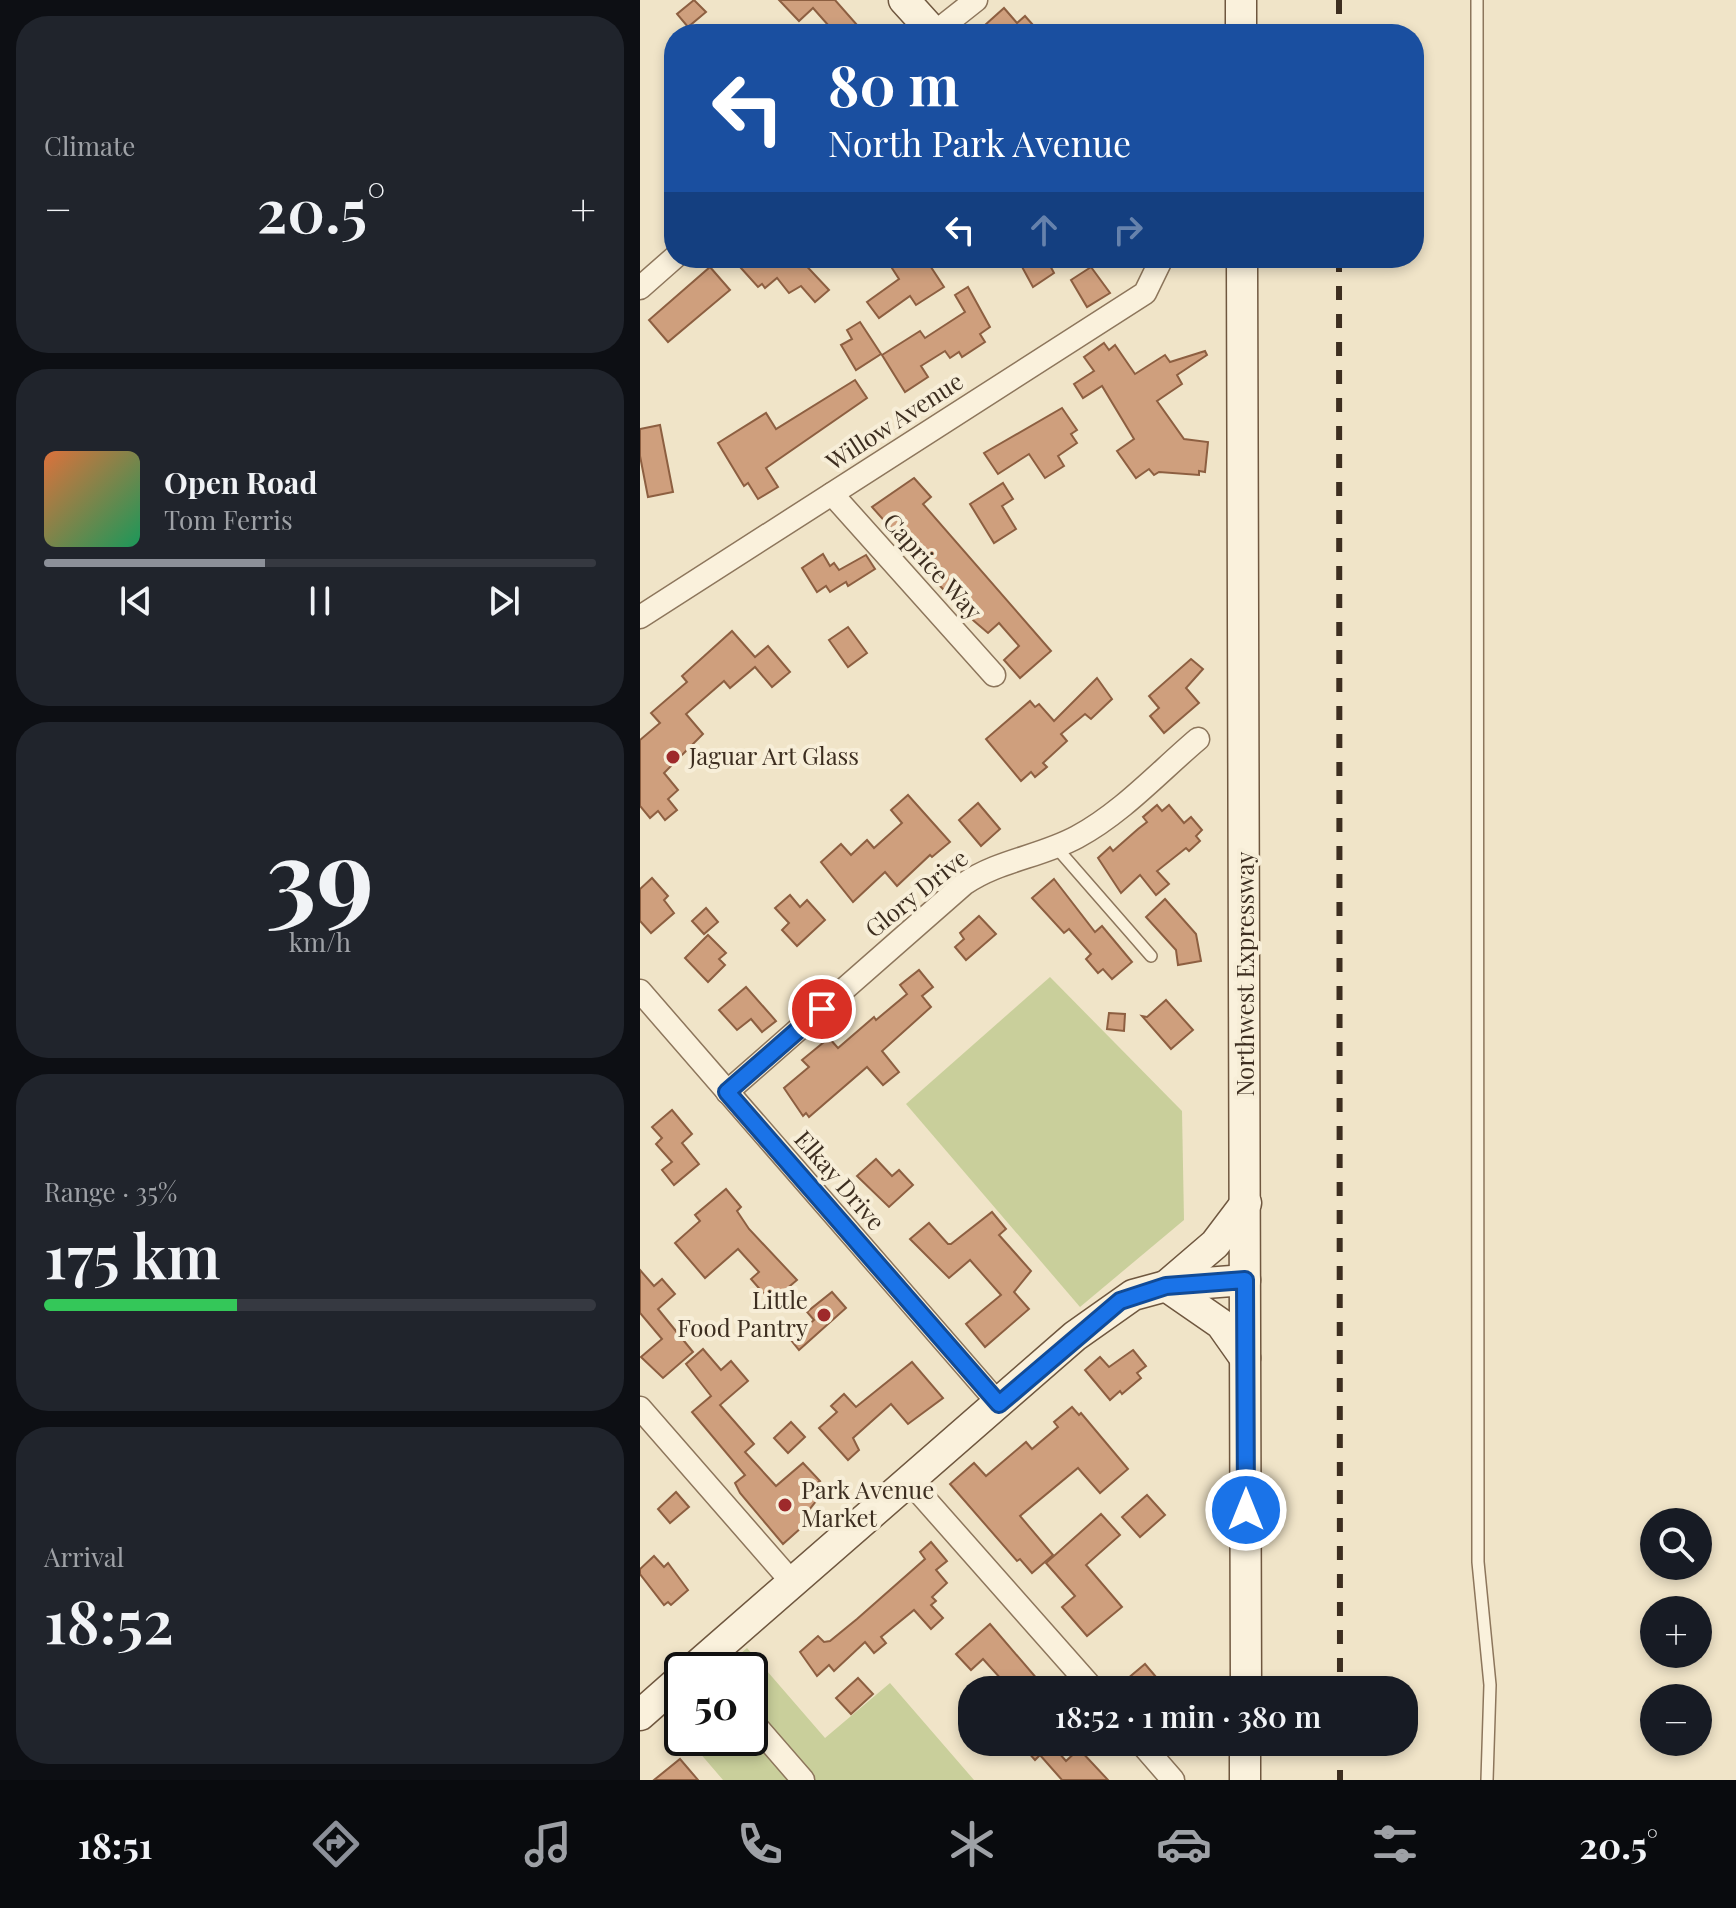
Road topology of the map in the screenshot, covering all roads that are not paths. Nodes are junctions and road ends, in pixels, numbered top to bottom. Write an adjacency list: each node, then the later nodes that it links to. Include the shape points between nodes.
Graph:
1 (904, 0): 5 (main road)
2 (976, 0): 6 (street)
3 (1241, 0): 7 (main road)
4 (1477, 0): 39 (lane, via 1478,1562 1490,1685)
5 (925, 24)
6 (946, 24)
7 (1241, 24)
8 (664, 267): 11 (street)
9 (1157, 268): 12 (street, Willow Avenue, via 1145,293)
10 (1242, 268): 20 (main road, Northwest Expressway)
11 (640, 288)
12 (832, 494): 13 (street, Willow Avenue); 14 (street, Caprice Way)
13 (640, 617)
14 (994, 675)
15 (1198, 739): 16 (street, Glory Drive, via 1103,820)
16 (1055, 846): 17 (lane); 19 (street, Glory Drive, via 993,867 964,884)
17 (1151, 956)
18 (640, 991): 19 (street, Elkay Drive)
19 (727, 1092): 24 (street, Elkay Drive)
20 (1246, 1203): 21 (main road, Northwest Expressway); 22 (main road, via 1215,1244)
21 (1245, 1280): 22 (main road); 23 (main road, Northwest Expressway)
22 (1166, 1286): 23 (main road, via 1221,1324); 24 (main road, via 1120,1301)
23 (1245, 1358): 30 (main road, Northwest Expressway)
24 (999, 1404): 26 (main road)
25 (640, 1408): 27 (street)
26 (910, 1482): 27 (main road); 29 (street)
27 (792, 1582): 28 (main road)
28 (716, 1652)
29 (1082, 1676)
30 (1246, 1676)
31 (664, 1696): 32 (main road)
32 (640, 1715)
33 (768, 1740): 36 (street)
34 (1152, 1756): 37 (street)
35 (1245, 1756): 38 (main road)
36 (803, 1780)
37 (1173, 1780)
38 (1245, 1780)
39 (1487, 1780)

